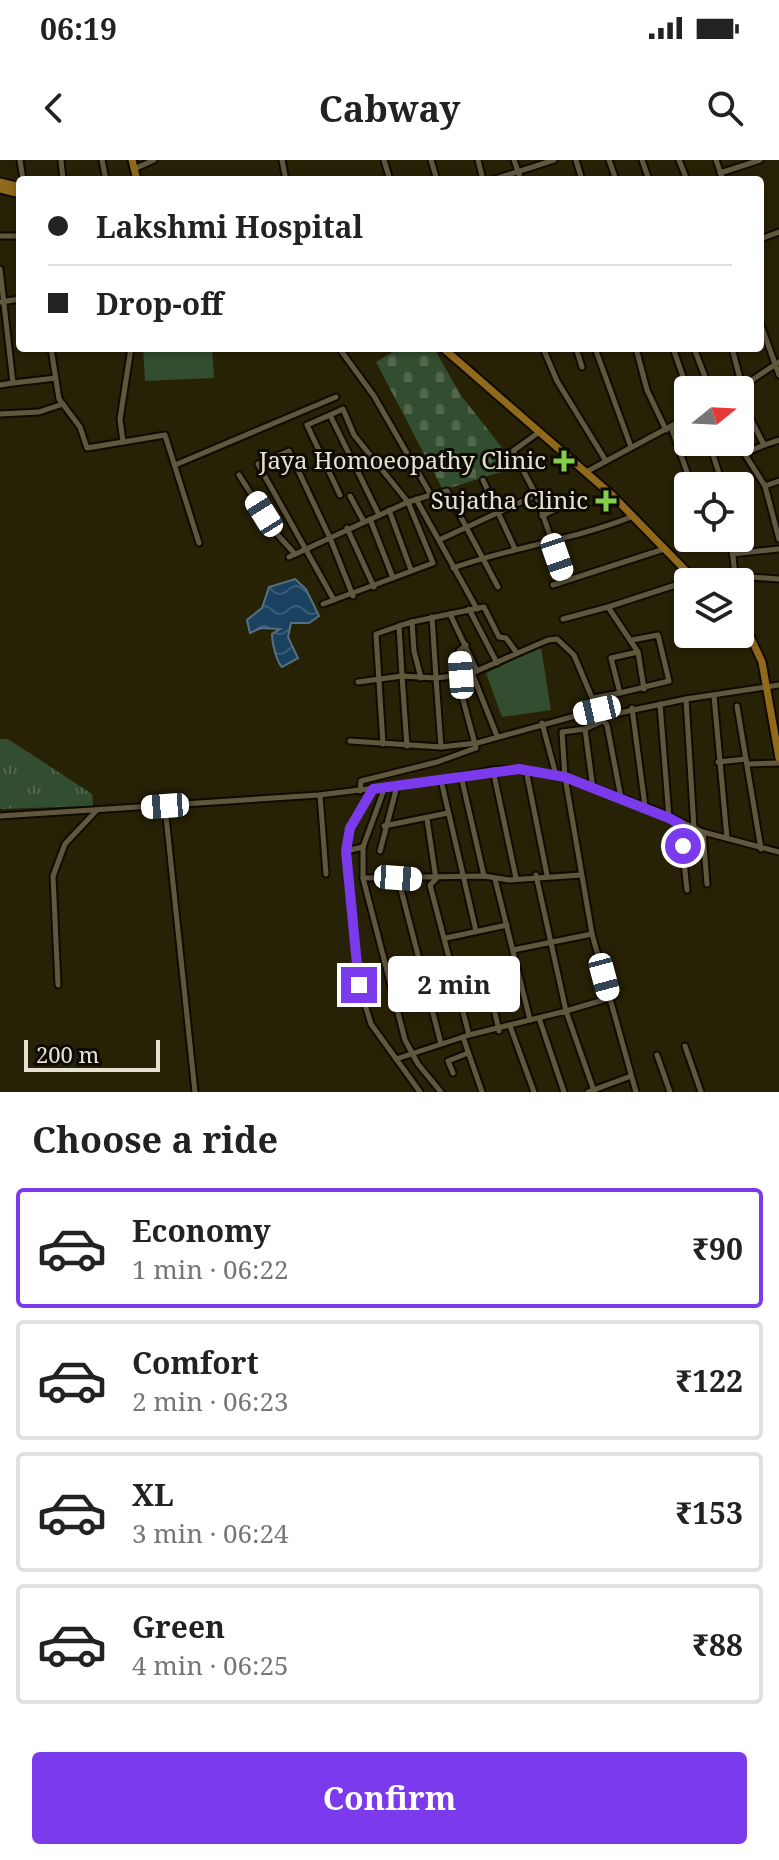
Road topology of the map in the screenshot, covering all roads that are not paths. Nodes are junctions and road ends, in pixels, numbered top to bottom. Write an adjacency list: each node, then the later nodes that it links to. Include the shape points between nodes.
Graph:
1 (132, 160): 6 (main road)
2 (154, 160): 6 (street)
3 (553, 160): 9 (street)
4 (716, 160): 7 (street)
5 (760, 160): 7 (street)
6 (134, 169): 8 (main road)
7 (720, 173): 10 (street)
8 (136, 176)
9 (522, 176)
10 (721, 176)
11 (0, 269): 12 (street)
12 (1, 302): 33 (street)
13 (764, 332): 25 (street)
14 (52, 352): 31 (street)
15 (130, 352): 44 (street, via 120,419)
16 (342, 352): 58 (street)
17 (447, 352): 42 (main road)
18 (545, 352): 49 (street)
19 (577, 352): 26 (street)
20 (596, 352): 46 (street)
21 (637, 352): 41 (street, via 647,390)
22 (674, 352): 28 (street)
23 (696, 352): 29 (street)
24 (733, 352): 30 (street)
25 (777, 363): 27 (street); 32 (street)
26 (582, 367)
27 (779, 375)
28 (683, 376)
29 (705, 376)
30 (738, 376)
31 (56, 378): 33 (street); 36 (street)
32 (754, 379)
33 (13, 383): 34 (street)
34 (0, 385)
35 (336, 397): 50 (street)
36 (63, 404): 37 (street, via 39,412); 44 (street, via 87,448)
37 (0, 414)
38 (330, 415): 57 (street, via 307,425); 63 (street, via 343,409 354,435); 66 (street)
39 (674, 425): 41 (street)
40 (754, 425): 45 (street)
41 (668, 429): 46 (street); 52 (street)
42 (538, 433): 51 (main road); 59 (street, via 513,451)
43 (779, 440): 45 (street)
44 (123, 442): 50 (street, via 165,435)
45 (764, 445): 47 (street)
46 (631, 447): 49 (street)
47 (754, 449)
48 (747, 456): 56 (street)
49 (606, 461): 51 (street)
50 (175, 465): 76 (street)
51 (585, 472): 68 (main road)
52 (686, 472)
53 (239, 475): 77 (street, via 292,556)
54 (483, 480): 65 (street)
55 (779, 481): 56 (street)
56 (765, 486): 73 (street)
57 (340, 495)
58 (431, 495): 62 (street); 70 (street, via 447,491)
59 (536, 495): 65 (street); 67 (street)
60 (350, 496): 69 (street)
61 (577, 498): 67 (street)
62 (416, 499): 63 (street); 74 (street)
63 (408, 502): 64 (street); 86 (street, via 433,563)
64 (389, 510): 66 (street); 86 (street)
65 (498, 513): 70 (street); 78 (street)
66 (379, 515): 69 (street)
67 (542, 516): 75 (street)
68 (631, 517): 75 (street); 79 (main road)
69 (367, 521): 71 (street); 89 (street)
70 (467, 527): 74 (street); 82 (street)
71 (347, 528): 72 (street); 93 (street)
72 (330, 538): 77 (street); 77 (street, via 287,451 258,464); 95 (street)
73 (779, 539)
74 (439, 540): 83 (street)
75 (552, 542): 78 (street); 87 (street)
76 (199, 543)
77 (305, 547): 96 (street)
78 (515, 549): 82 (street)
79 (664, 549): 84 (main road); 91 (street)
80 (779, 549): 81 (street)
81 (732, 554): 85 (street)
82 (483, 558): 83 (street); 94 (street)
83 (453, 568): 99 (street)
84 (683, 568)
85 (734, 568)
86 (411, 570): 89 (street)
87 (563, 573)
88 (754, 577): 90 (street)
89 (393, 579): 93 (street)
90 (779, 579)
91 (553, 585)
92 (674, 586): 98 (street)
93 (374, 587): 95 (street)
94 (498, 587)
95 (353, 596): 96 (street)
96 (334, 600): 97 (street)
97 (323, 604)
98 (608, 607): 102 (street); 105 (street)
99 (473, 609): 100 (street); 109 (street, via 484,607 499,637 506,638); 110 (street)
100 (450, 614): 101 (street); 106 (street)
101 (432, 617): 103 (street); 115 (street)
102 (563, 619)
103 (412, 622): 104 (street); 114 (street)
104 (399, 626): 112 (street); 116 (street, via 376,634)
105 (632, 640): 108 (street); 120 (street, via 658,635 662,649 669,681)
106 (466, 645): 111 (street); 113 (street, via 459,651)
107 (754, 645): 118 (main road)
108 (638, 652): 120 (street); 121 (street, via 611,658)
109 (517, 654): 110 (street); 123 (street, via 557,639 574,655)
110 (497, 663): 111 (street)
111 (475, 672): 113 (street); 132 (street)
112 (402, 676): 114 (street); 116 (street); 136 (street)
113 (461, 676): 115 (street); 134 (street)
114 (421, 678): 115 (street)
115 (436, 678): 137 (street)
116 (379, 680): 117 (street); 135 (street)
117 (358, 682)
118 (769, 685): 119 (street); 122 (street); 140 (main road)
119 (779, 685)
120 (644, 689): 121 (street)
121 (620, 693): 123 (street)
122 (714, 696): 124 (street); 142 (street)
123 (593, 698): 128 (street)
124 (686, 699): 125 (street); 165 (street)
125 (660, 704): 127 (street); 161 (street)
126 (737, 706): 141 (street)
127 (632, 708): 129 (street); 157 (street)
128 (597, 710): 129 (street); 130 (street)
129 (602, 719): 131 (street); 155 (street)
130 (542, 723): 132 (street); 139 (street)
131 (585, 729): 138 (street, via 562,732); 152 (street)
132 (497, 736): 134 (street)
133 (350, 741): 135 (street)
134 (477, 743): 137 (street); 153 (street, via 437,762 361,781)
135 (383, 744): 136 (street)
136 (407, 746): 137 (street)
137 (441, 747)
138 (563, 750): 139 (street); 147 (street)
139 (552, 753): 145 (street)
140 (779, 760): 141 (street)
141 (746, 761): 142 (street); 169 (street)
142 (718, 762): 167 (street)
143 (493, 770): 144 (street); 146 (street); 181 (street)
144 (526, 770): 145 (street); 175 (street)
145 (556, 775): 147 (street)
146 (461, 776): 148 (street); 177 (street)
147 (565, 777): 152 (street); 176 (street)
148 (441, 780): 149 (street); 159 (street)
149 (397, 785): 150 (street); 164 (street)
150 (385, 787): 151 (street); 168 (street)
151 (373, 789): 153 (street); 170 (street, via 350,828)
152 (593, 789): 155 (street)
153 (360, 791): 154 (street)
154 (320, 795): 156 (street); 173 (street)
155 (621, 798): 157 (street)
156 (165, 806): 158 (street); 215 (street)
157 (645, 806): 161 (street)
158 (97, 809): 160 (street); 198 (street, via 65,844 53,876)
159 (448, 813): 162 (street); 178 (street)
160 (0, 816)
161 (669, 818): 163 (street)
162 (427, 819): 164 (street); 182 (street)
163 (680, 824): 165 (street); 185 (street)
164 (384, 826): 171 (street)
165 (694, 828): 166 (street)
166 (703, 832): 167 (street); 184 (street)
167 (727, 838): 169 (street)
168 (363, 847): 170 (street); 179 (street)
169 (761, 849): 172 (street)
170 (346, 851): 211 (street, via 362,997 371,1024)
171 (380, 851)
172 (779, 852)
173 (326, 874)
174 (536, 875): 175 (street); 181 (street); 190 (street)
175 (547, 875): 176 (street)
176 (581, 875): 188 (street)
177 (484, 876): 178 (street); 183 (street)
178 (465, 877): 182 (street); 187 (street)
179 (363, 878): 180 (street); 196 (street)
180 (398, 878): 182 (street); 194 (street)
181 (516, 878): 183 (street)
182 (436, 879): 189 (street, via 430,885)
183 (495, 879): 186 (street)
184 (707, 884)
185 (687, 890)
186 (507, 925): 187 (street); 191 (street)
187 (476, 931): 189 (street)
188 (592, 934): 190 (street); 199 (street)
189 (446, 938): 193 (street)
190 (552, 943): 191 (street); 200 (street)
191 (513, 950): 192 (street)
192 (517, 968): 195 (street); 202 (street)
193 (452, 969): 194 (street); 197 (street)
194 (422, 974): 196 (street); 206 (street)
195 (487, 977): 197 (street); 204 (street)
196 (390, 982): 208 (street)
197 (457, 983): 205 (street)
198 (58, 985)
199 (610, 998): 200 (street); 213 (street)
200 (566, 1011): 201 (street); 214 (street)
201 (539, 1018): 202 (street); 220 (street)
202 (530, 1020): 203 (street)
203 (510, 1026): 204 (street); 219 (street)
204 (499, 1031): 205 (street)
205 (466, 1036): 206 (street); 209 (street)
206 (441, 1044): 208 (street)
207 (685, 1046): 223 (street)
208 (411, 1053): 211 (street); 217 (street)
209 (468, 1053): 212 (street, via 448,1061); 218 (street)
210 (657, 1055): 222 (street)
211 (396, 1059): 216 (street)
212 (453, 1073)
213 (631, 1076): 214 (street); 221 (street)
214 (591, 1091)
215 (195, 1092)
216 (420, 1092)
217 (441, 1092)
218 (482, 1092)
219 (534, 1092)
220 (564, 1092)
221 (636, 1092)
222 (670, 1092)
223 (701, 1092)

